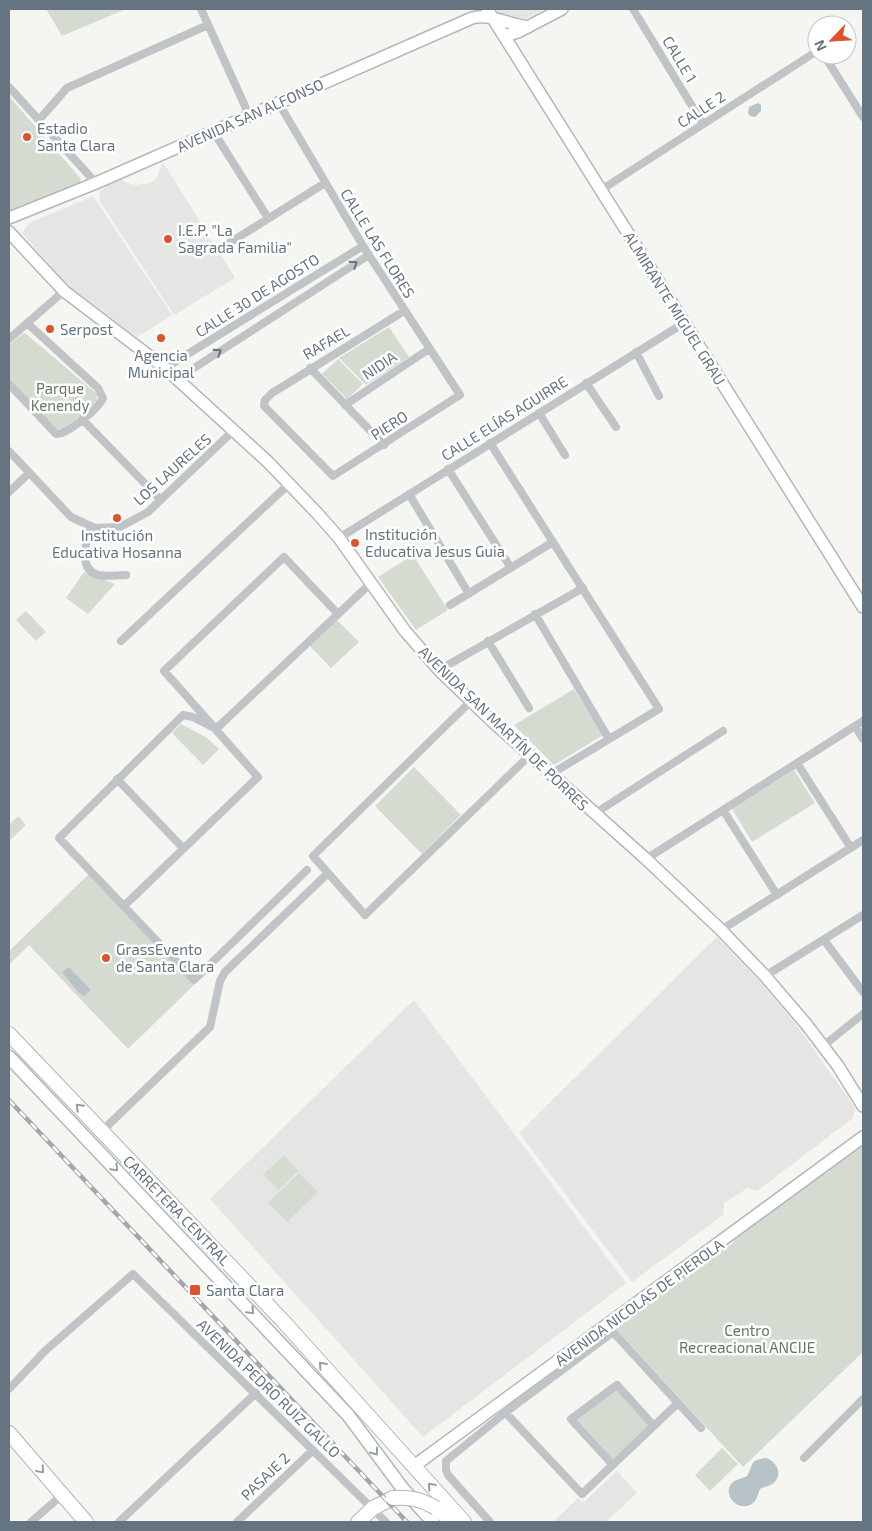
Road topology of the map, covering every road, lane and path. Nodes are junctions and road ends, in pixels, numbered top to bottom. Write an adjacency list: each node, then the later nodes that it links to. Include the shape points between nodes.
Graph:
1 (201, 9): 5 (street)
2 (562, 9): 6 (street)
3 (633, 9): 15 (street, CALLE 1)
4 (489, 13): 6 (street); 7 (street, ALMIRANTE MIGUEL GRAU); 11 (street, AVENIDA SAN ALFONSO)
5 (208, 24): 12 (street); 14 (street, via 66,88)
6 (528, 26): 7 (street)
7 (504, 36): 19 (street, ALMIRANTE MIGUEL GRAU)
8 (807, 57): 15 (street, CALLE 2)
9 (830, 65): 13 (street)
10 (9, 87): 14 (street)
11 (278, 102): 12 (street, AVENIDA SAN ALFONSO); 18 (street, CALLE LAS FLORES)
12 (249, 115): 16 (street, AVENIDA SAN ALFONSO)
13 (863, 117)
14 (39, 120): 17 (street)
15 (703, 124): 19 (street, CALLE 2)
16 (213, 131): 17 (street, AVENIDA SAN ALFONSO); 21 (street)
17 (96, 183): 20 (street, AVENIDA SAN ALFONSO)
18 (325, 183): 21 (street); 23 (street, CALLE LAS FLORES)
19 (601, 190): 29 (street, ALMIRANTE MIGUEL GRAU)
20 (9, 218)
21 (268, 218): 24 (street)
22 (9, 232): 26 (street, AVENIDA SAN MARTÍN DE PORRES)
23 (363, 246): 25 (street, CALLE LAS FLORES); 33 (street, CALLE 30 DE AGOSTO)
24 (218, 250)
25 (369, 255): 27 (street, CALLE LAS FLORES); 35 (street, CALLE 30 DE AGOSTO, one-way to 25)
26 (64, 291): 28 (street); 33 (street, AVENIDA SAN MARTÍN DE PORRES)
27 (404, 311): 31 (street, CALLE LAS FLORES); 34 (street, RAFAEL)
28 (27, 323): 30 (street); 42 (street, via 101,393 101,402)
29 (684, 323): 32 (street, CALLE ELÍAS AGUIRRE); 65 (street, ALMIRANTE MIGUEL GRAU)
30 (9, 339)
31 (429, 349): 38 (street, CALLE LAS FLORES); 40 (street, NIDIA)
32 (636, 352): 36 (street, CALLE ELÍAS AGUIRRE); 39 (street)
33 (165, 368): 35 (street, AVENIDA SAN MARTÍN DE PORRES)
34 (310, 368): 40 (street); 51 (street, RAFAEL, via 272,393 264,406)
35 (177, 379): 44 (street, AVENIDA SAN MARTÍN DE PORRES)
36 (586, 383): 41 (street, CALLE ELÍAS AGUIRRE); 43 (street)
37 (9, 384): 42 (street, via 56,434 65,432)
38 (460, 395): 46 (street, PIERO)
39 (659, 396)
40 (345, 405): 46 (street)
41 (539, 413): 45 (street, CALLE ELÍAS AGUIRRE); 48 (street)
42 (82, 419): 55 (street)
43 (616, 426)
44 (233, 431): 52 (street, AVENIDA SAN MARTÍN DE PORRES); 55 (street, LOS LAURELES)
45 (490, 443): 49 (street, CALLE ELÍAS AGUIRRE); 58 (street)
46 (384, 445): 51 (street, PIERO)
47 (9, 451): 50 (street, LOS LAURELES)
48 (565, 455)
49 (448, 470): 54 (street, CALLE ELÍAS AGUIRRE); 59 (street)
50 (29, 473): 53 (street); 56 (street, LOS LAURELES, via 71,517)
51 (333, 476)
52 (289, 484): 57 (street, AVENIDA SAN MARTÍN DE PORRES); 68 (street)
53 (9, 492)
54 (409, 494): 57 (street, CALLE ELÍAS AGUIRRE); 63 (street)
55 (161, 500): 56 (street, LOS LAURELES, via 148,512 120,527)
56 (90, 526): 60 (street, via 84,560 86,566 99,575)
57 (339, 538): 61 (street, AVENIDA SAN MARTÍN DE PORRES)
58 (553, 542): 59 (street); 62 (street)
59 (511, 568): 63 (street)
60 (126, 575)
61 (371, 583): 66 (street); 70 (street, AVENIDA SAN MARTÍN DE PORRES, via 405,631)
62 (582, 588): 67 (street); 77 (street, via 659,709)
63 (469, 594): 64 (street)
64 (450, 604)
65 (863, 607)
66 (338, 614): 75 (street); 75 (street, via 284,557 164,671)
67 (535, 614): 69 (street); 77 (street)
68 (121, 641)
69 (488, 641): 70 (street); 72 (street)
70 (439, 670): 71 (street, AVENIDA SAN MARTÍN DE PORRES)
71 (471, 701): 79 (street, AVENIDA SAN MARTÍN DE PORRES); 90 (street, via 314,856)
72 (529, 708)
73 (863, 721): 74 (street)
74 (855, 726): 78 (street); 80 (street)
75 (216, 729): 82 (street, via 184,715); 86 (street, via 258,777)
76 (723, 731): 84 (street)
77 (609, 739): 81 (street)
78 (863, 739)
79 (530, 756): 81 (street, AVENIDA SAN MARTÍN DE PORRES); 90 (street, via 365,915)
80 (796, 763): 83 (street); 87 (street)
81 (551, 774): 84 (street, AVENIDA SAN MARTÍN DE PORRES)
82 (117, 779): 86 (street); 92 (street, via 58,838)
83 (723, 810): 88 (street); 91 (street)
84 (594, 814): 88 (street, AVENIDA SAN MARTÍN DE PORRES)
85 (863, 840): 87 (street)
86 (183, 848): 92 (street)
87 (851, 848): 91 (street)
88 (646, 859): 94 (street, AVENIDA SAN MARTÍN DE PORRES)
89 (307, 870): 92 (street, via 194,980)
90 (328, 873): 103 (street, via 225,972 210,1027)
91 (777, 895): 94 (street)
92 (124, 906)
93 (863, 916): 95 (street)
94 (721, 930): 96 (street, AVENIDA SAN MARTÍN DE PORRES)
95 (824, 940): 96 (street); 97 (street)
96 (765, 976): 100 (street, AVENIDA SAN MARTÍN DE PORRES)
97 (863, 992)
98 (863, 1014): 100 (street)
99 (9, 1034): 103 (highway, CARRETERA CENTRAL, one-way to 99)
100 (822, 1046): 102 (street, AVENIDA SAN MARTÍN DE PORRES)
101 (9, 1057): 125 (main road, CARRETERA CENTRAL, one-way to 125, via 348,1415 402,1489)
102 (863, 1106)
103 (102, 1131): 116 (highway, CARRETERA CENTRAL, one-way to 103, via 283,1321)
104 (863, 1137): 109 (street, AVENIDA NICOLAS DE PIEROLA)
105 (9, 1389): 106 (street, AVENIDA PEDRO RUIZ GALLO, via 46,1350 133,1274)
106 (256, 1393): 113 (street, AVENIDA PEDRO RUIZ GALLO); 121 (street)
107 (863, 1399): 114 (street)
108 (678, 1403): 109 (street, via 613,1332); 110 (street); 111 (street)
109 (502, 1408): 115 (street, via 582,1494); 116 (street, AVENIDA NICOLAS DE PIEROLA); 128 (street, via 451,1456 446,1465 451,1478)
110 (654, 1426): 115 (street); 115 (street, via 617,1385 571,1418)
111 (701, 1428)
112 (9, 1433): 117 (highway, one-way to 117)
113 (313, 1450): 118 (street, AVENIDA PEDRO RUIZ GALLO); 122 (street, PASAJE 2)
114 (804, 1458)
115 (613, 1465)
116 (414, 1466): 127 (highway, CARRETERA CENTRAL, one-way to 116)
117 (62, 1495): 119 (street); 120 (highway)
118 (373, 1508): 123 (highway); 124 (street, AVENIDA PEDRO RUIZ GALLO); 126 (highway, bridge, via 393,1498 406,1497 421,1500)
119 (31, 1522)
120 (86, 1522)
121 (119, 1522)
122 (237, 1522)
123 (358, 1522)
124 (386, 1522)
125 (434, 1522)
126 (453, 1522)
127 (464, 1522)
128 (490, 1522)

